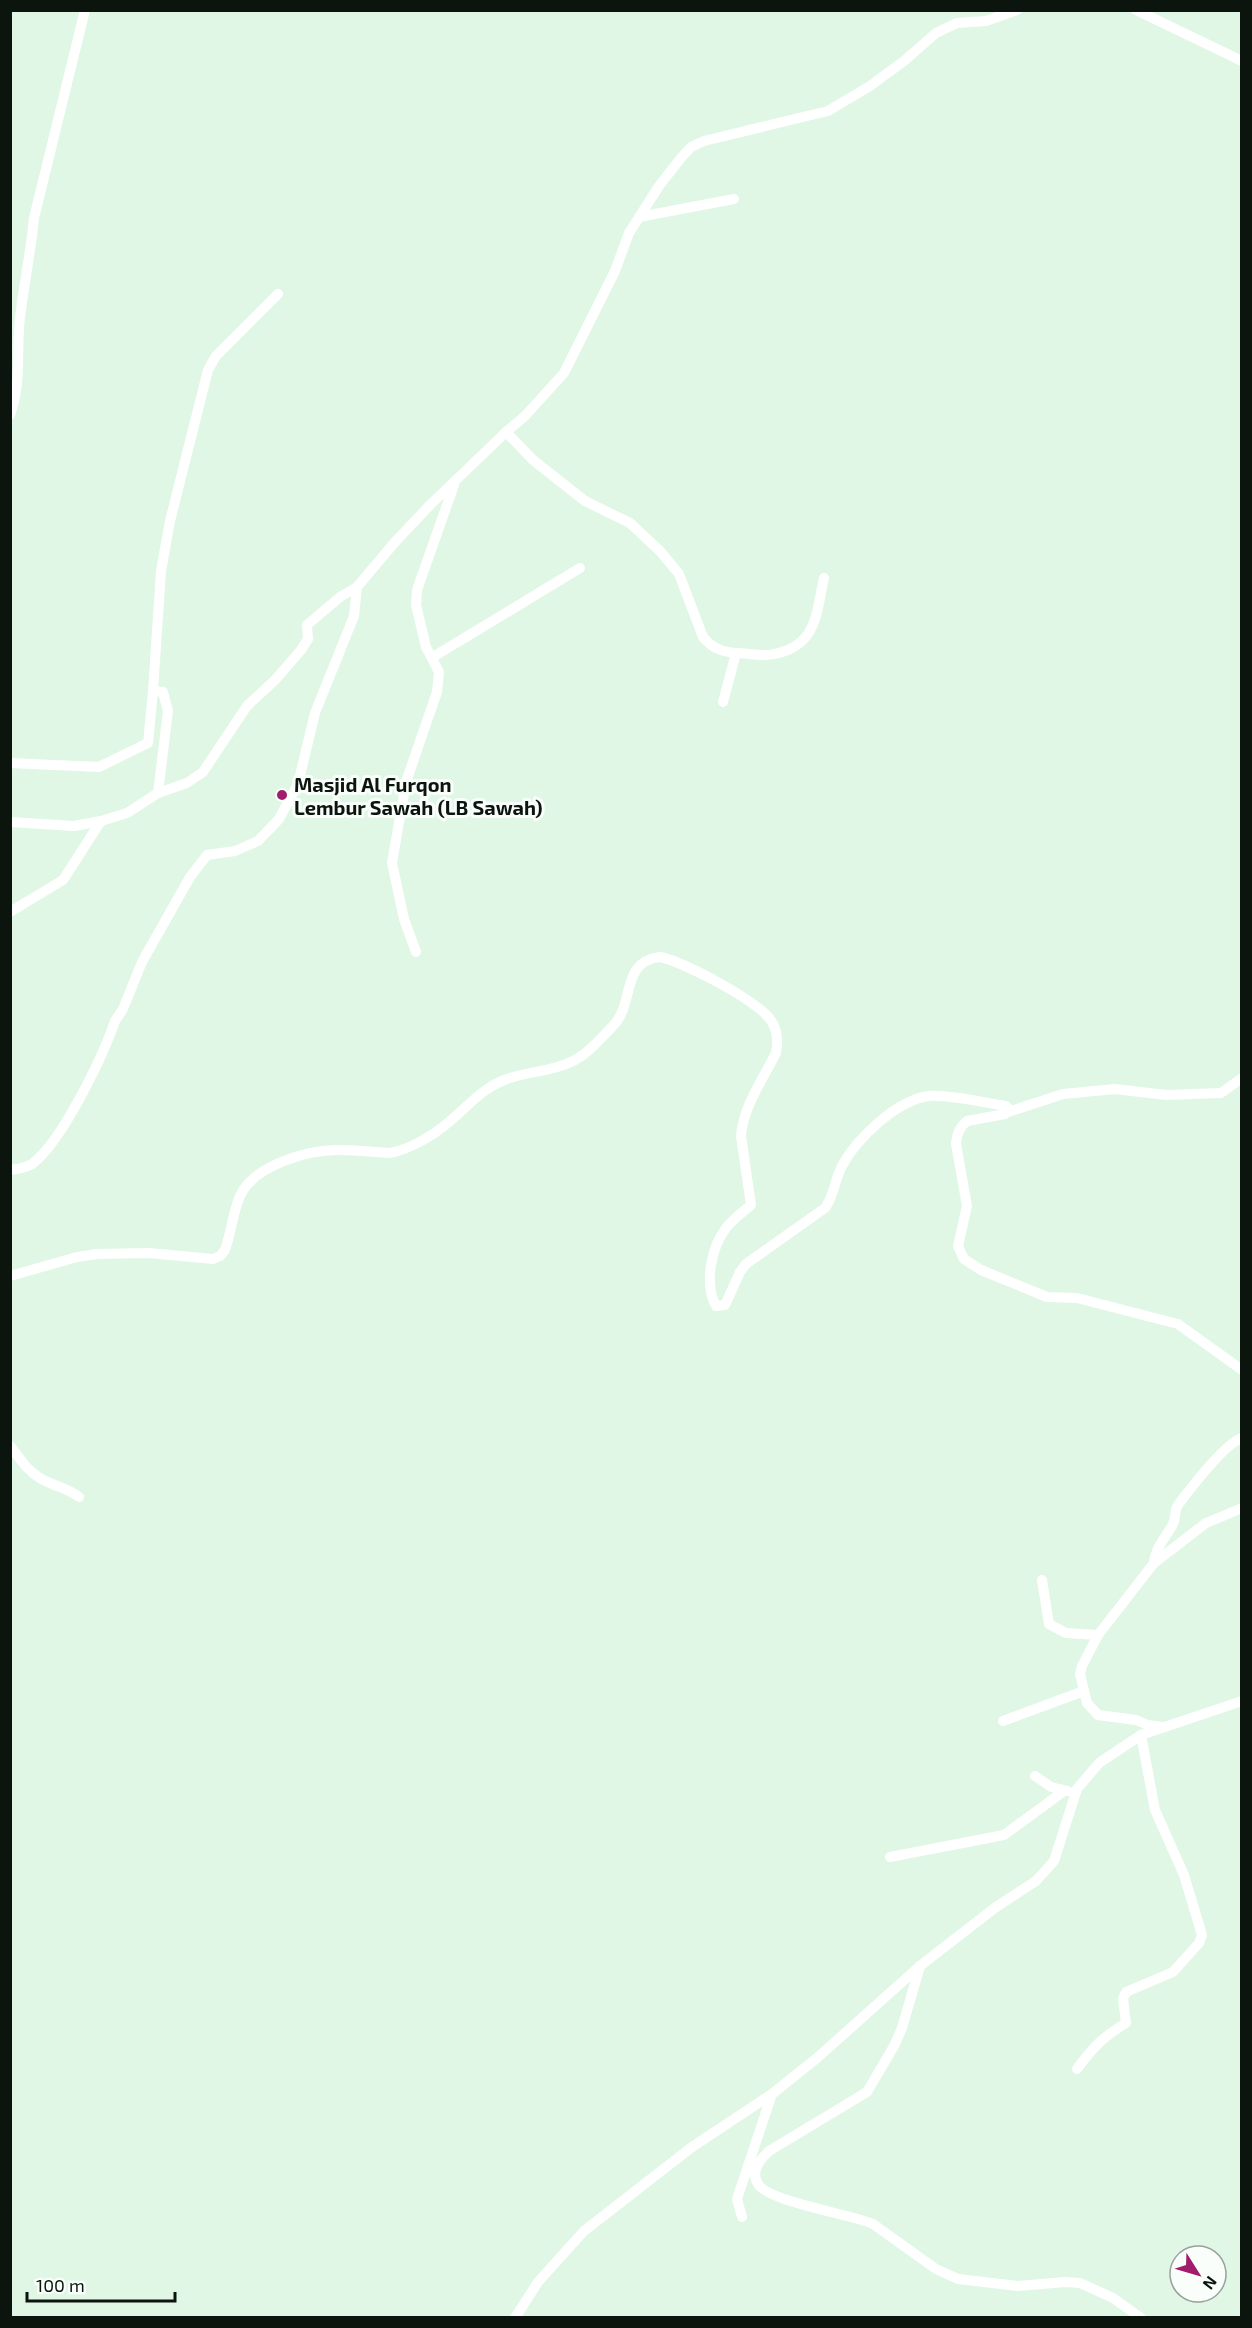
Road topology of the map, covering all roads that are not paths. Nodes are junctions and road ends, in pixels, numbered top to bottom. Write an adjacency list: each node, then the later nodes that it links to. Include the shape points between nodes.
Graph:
1 (85, 10): 8 (street, via 34,218 20,310 20,370)
2 (1017, 10): 6 (street, via 986,21 957,23 936,33 870,86 828,111 691,147)
3 (1136, 10): 4 (street)
4 (1242, 62)
5 (734, 199): 6 (street)
6 (639, 217): 9 (street, via 564,373)
7 (278, 294): 16 (street, via 216,356 208,370 161,571)
8 (10, 415)
9 (506, 432): 10 (street); 14 (street, via 533,460 585,501 630,523 660,551 679,574 703,637 710,645)
10 (455, 482): 13 (street, via 395,542); 15 (street, via 417,590 416,605 426,647)
11 (580, 568): 15 (street)
12 (824, 578): 14 (street, via 814,623 802,643 773,655)
13 (357, 588): 19 (street, via 340,597 307,626 308,639 301,650 247,706 203,772 187,783); 26 (street, via 354,616 321,696 298,784 279,819 258,841 236,851 207,855 142,962 70,1117 37,1160)
14 (735, 652): 17 (street)
15 (434, 657): 23 (street, via 440,672 437,692 405,782 393,863 404,918)
16 (153, 691): 18 (street, via 148,743 99,767); 19 (street, via 163,692 168,711)
17 (723, 702)
18 (10, 763)
19 (158, 793): 20 (street, via 127,813)
20 (101, 821): 21 (street, via 74,826); 22 (street, via 63,880)
21 (10, 822)
22 (10, 912)
23 (416, 952)
24 (1242, 1078): 25 (street, via 1221,1093 1166,1095 1115,1089 1063,1094)
25 (1008, 1112): 27 (street, via 1006,1106 936,1096 908,1102 866,1133 854,1147 825,1208 747,1264 725,1305 716,1306 711,1291 716,1245 726,1227 751,1205 741,1125 776,1053 777,1032 752,1002 666,958 652,958 634,972 618,1021 573,1061 501,1080 438,1130 398,1151 337,1150 300,1156 271,1167 241,1195 220,1256 213,1259 149,1253 97,1254); 28 (street, via 967,1121 956,1136 967,1206 957,1241 961,1255 981,1270 1047,1297 1077,1298 1178,1324)
26 (10, 1170)
27 (10, 1276)
28 (1242, 1370)
29 (1242, 1438): 33 (street, via 1223,1451 1178,1505)
30 (10, 1446): 31 (street, via 25,1467 41,1479)
31 (79, 1497)
32 (1242, 1508): 33 (street, via 1206,1523)
33 (1154, 1563): 35 (street)
34 (1042, 1580): 35 (street, via 1049,1624 1066,1633)
35 (1098, 1635): 36 (street, via 1080,1671)
36 (1084, 1691): 38 (street); 39 (street, via 1098,1715)
37 (1242, 1701): 39 (street)
38 (1003, 1721)
39 (1165, 1727): 40 (street)
40 (1141, 1735): 42 (street, via 1099,1763); 46 (street, via 1155,1810 1184,1875 1202,1935 1173,1972 1126,1992 1126,2023 1095,2044)
41 (1035, 1776): 43 (street)
42 (1077, 1789): 43 (street); 45 (street, via 1054,1861 1036,1881)
43 (1064, 1791): 44 (street, via 1004,1835)
44 (890, 1857)
45 (920, 1966): 47 (street); 50 (street, via 898,2037 867,2092 769,2151 756,2167 758,2184 770,2193 815,2209 867,2222 936,2269 958,2279 1018,2286 1080,2283 1113,2298)
46 (1077, 2069)
47 (772, 2094): 48 (street, via 737,2199); 49 (street, via 692,2147 584,2231 538,2282)
48 (742, 2217)
49 (515, 2318)
50 (1141, 2318)

